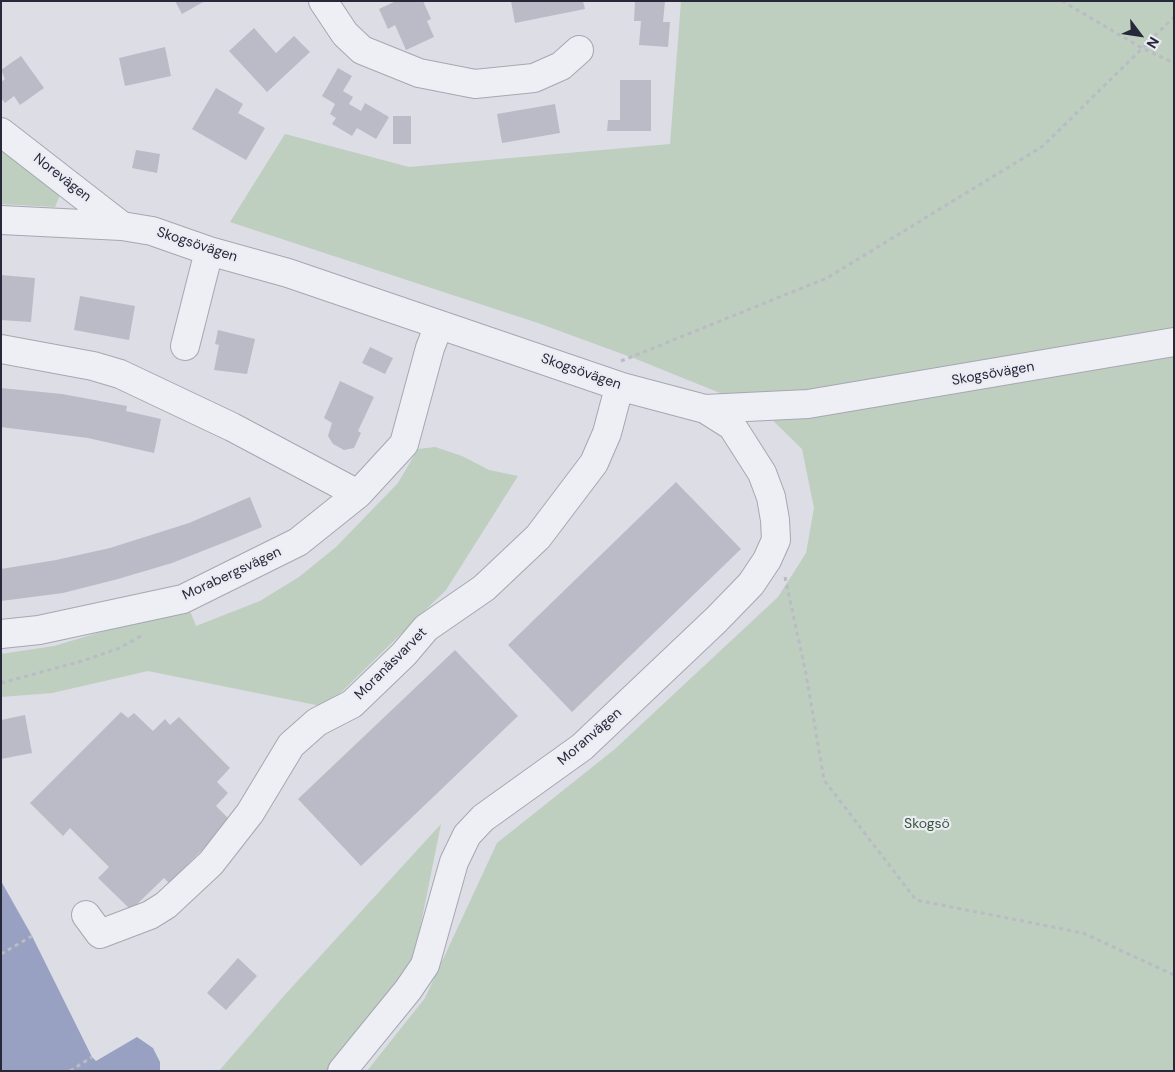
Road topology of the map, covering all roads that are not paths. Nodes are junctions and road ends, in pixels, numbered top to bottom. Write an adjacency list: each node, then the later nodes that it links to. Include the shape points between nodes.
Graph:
1 (328, 3): 2 (street, via 345,34 362,50 419,73 475,84 534,78 561,66)
2 (579, 50)
3 (1, 132): 5 (street, Norevägen)
4 (1, 220): 5 (street, Skogsövägen)
5 (122, 226): 6 (street, Skogsövägen, via 152,231)
6 (209, 251): 7 (street, Skogsövägen, via 288,273); 9 (street)
7 (439, 325): 11 (street, Skogsövägen); 13 (street, Morabergsvägen, via 404,444)
8 (1174, 342): 12 (street, Skogsövägen, via 808,404)
9 (185, 346)
10 (1, 349): 13 (street, via 120,374 224,423)
11 (622, 387): 12 (street, Skogsövägen); 15 (street, Moranäsvarvet, via 594,463 538,537 484,588 426,628 352,704 317,722 291,745 250,813 211,864 166,905 150,915 100,934)
12 (705, 409): 16 (street, Moranvägen, via 732,426 762,473 771,497 776,540 767,560 751,584 582,747 483,818 468,835 454,862 424,965 408,990)
13 (358, 494): 14 (street, Morabergsvägen, via 298,542 182,599 40,630)
14 (1, 634)
15 (86, 915)
16 (342, 1071)

